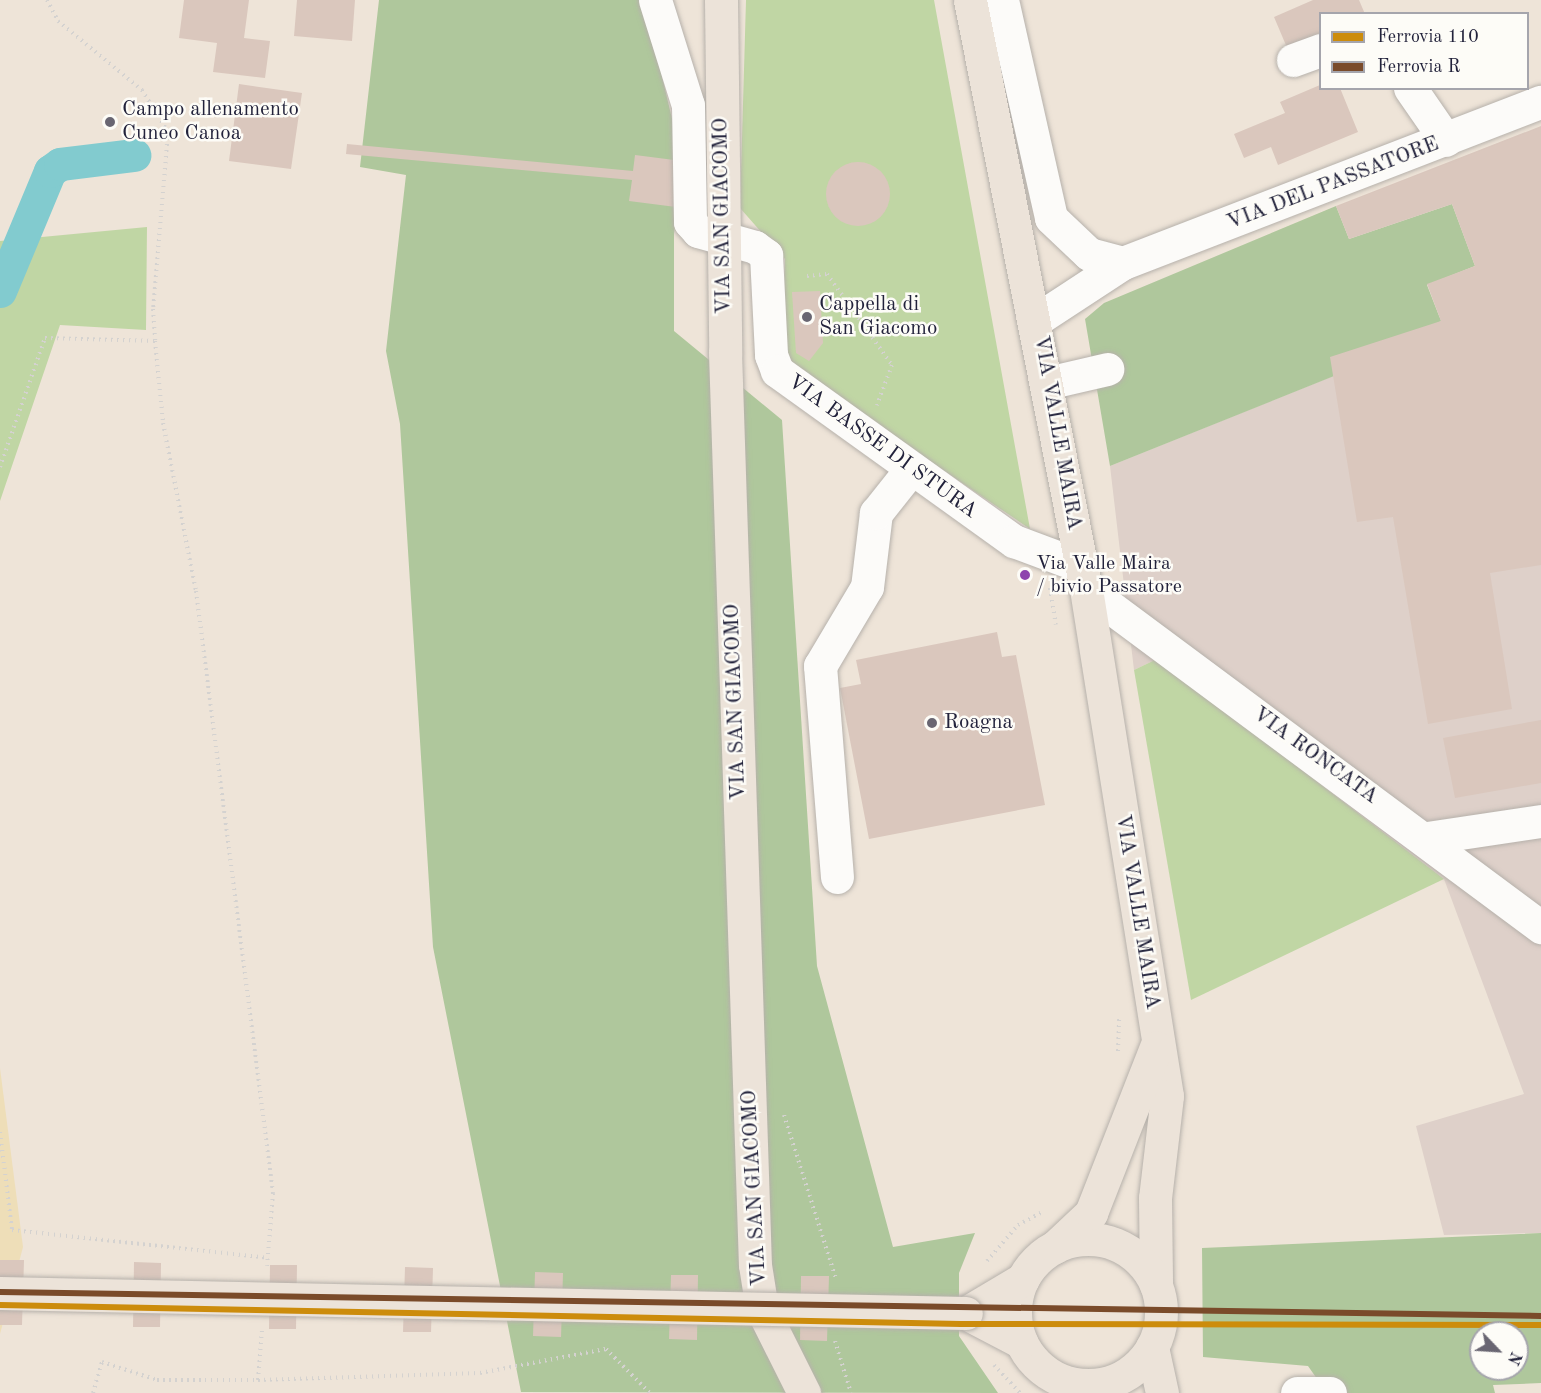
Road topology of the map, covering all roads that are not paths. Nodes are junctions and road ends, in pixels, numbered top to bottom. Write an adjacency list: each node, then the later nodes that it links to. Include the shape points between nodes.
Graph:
1 (655, 0): 8 (street, VIA BASSE DI STURA, via 688,105 690,222 698,231)
2 (721, 0): 8 (main road, VIA SAN GIACOMO)
3 (970, 0): 10 (main road, VIA VALLE MAIRA)
4 (1002, 0): 9 (street, via 1051,218 1089,254)
5 (1411, 90): 7 (street)
6 (1541, 102): 7 (street, VIA DEL PASSATORE)
7 (1446, 140): 9 (street, VIA DEL PASSATORE)
8 (723, 239): 13 (street, VIA BASSE DI STURA, via 766,255 771,355 777,371); 28 (main road, VIA SAN GIACOMO, via 755,1265 762,1309)
9 (1124, 263): 10 (street, VIA DEL PASSATORE)
10 (1036, 320): 12 (main road, VIA VALLE MAIRA)
11 (1107, 369): 12 (street)
12 (1047, 382): 14 (main road, VIA VALLE MAIRA)
13 (910, 468): 14 (street, VIA BASSE DI STURA, via 1014,541); 17 (street, via 876,513 867,587 820,666)
14 (1084, 578): 16 (street, VIA RONCATA); 19 (main road, VIA VALLE MAIRA)
15 (1541, 821): 16 (street)
16 (1427, 838): 18 (street, VIA RONCATA)
17 (837, 877)
18 (1541, 927)
19 (1156, 1047): 20 (main road, via 1091,1213); 22 (main road, VIA VALLE MAIRA, via 1167,1096 1155,1198)
20 (1053, 1248): 21 (main road); 22 (main road, via 1077,1240 1116,1246 1143,1264)
21 (1023, 1279): 24 (main road); 25 (main road, via 1016,1299)
22 (1156, 1285): 26 (main road, via 1160,1327)
23 (0, 1293): 24 (main road, bridge)
24 (966, 1313): 25 (main road)
25 (1021, 1342): 27 (main road)
26 (1152, 1347): 27 (main road, via 1118,1379); 29 (main road)
27 (1056, 1384)
28 (804, 1393)
29 (1162, 1393)
30 (1297, 1393): 31 (street)
31 (1330, 1393)

